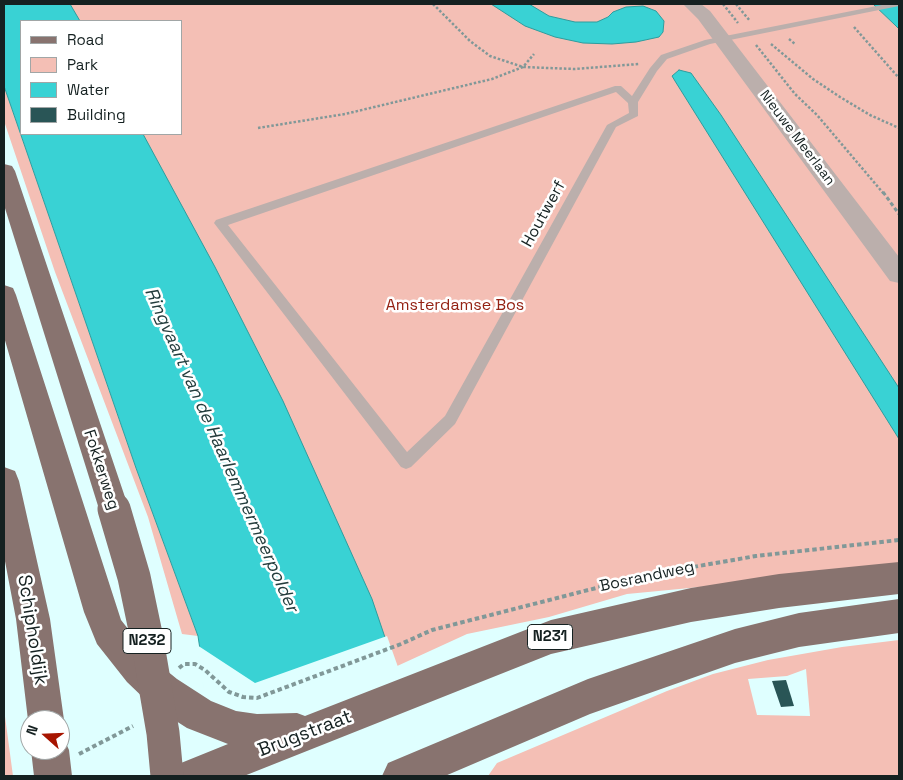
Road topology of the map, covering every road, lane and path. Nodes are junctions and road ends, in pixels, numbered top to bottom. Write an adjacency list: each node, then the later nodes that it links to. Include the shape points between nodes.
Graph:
1 (432, 4): 12 (path, via 490,56)
2 (691, 4): 8 (street, Nieuwe Meerlaan)
3 (723, 4): 7 (path)
4 (899, 4): 5 (lane)
5 (844, 16): 6 (lane); 13 (path)
6 (759, 32): 7 (lane); 16 (path, via 813,79 870,115)
7 (747, 35): 8 (lane)
8 (722, 39): 11 (lane); 19 (street, Nieuwe Meerlaan)
9 (756, 46): 18 (path, Nieuwe Meerlaan)
10 (534, 54): 12 (path)
11 (664, 57): 12 (path, via 644,64 575,69); 14 (lane)
12 (523, 68): 15 (path, via 492,79 354,112)
13 (899, 78)
14 (633, 102): 14 (lane, Houtwerf, via 618,88 220,223 406,462 450,420 612,125 634,114)
15 (258, 128)
16 (899, 128)
17 (4, 171): 31 (main road, Fokkerweg / N232, bridge, via 134,577 163,733)
18 (899, 214)
19 (899, 274)
20 (4, 295): 28 (main road, N232, via 109,632 139,670 169,696 200,715 256,732)
21 (4, 481): 26 (main road, Schipholdijk, via 33,619)
22 (899, 540): 25 (path, Bosrandweg, via 756,556 647,575 432,630 257,698 229,692)
23 (899, 578): 28 (main road, Brugstraat / N231, via 779,591 691,605 550,637)
24 (899, 616): 32 (main road, via 799,630 735,646 588,697)
25 (195, 664)
26 (45, 710)
27 (142, 721): 29 (path)
28 (323, 728): 30 (main road, Brugstraat / N231)
29 (52, 765)
30 (200, 774)
31 (167, 776)
32 (401, 776)

